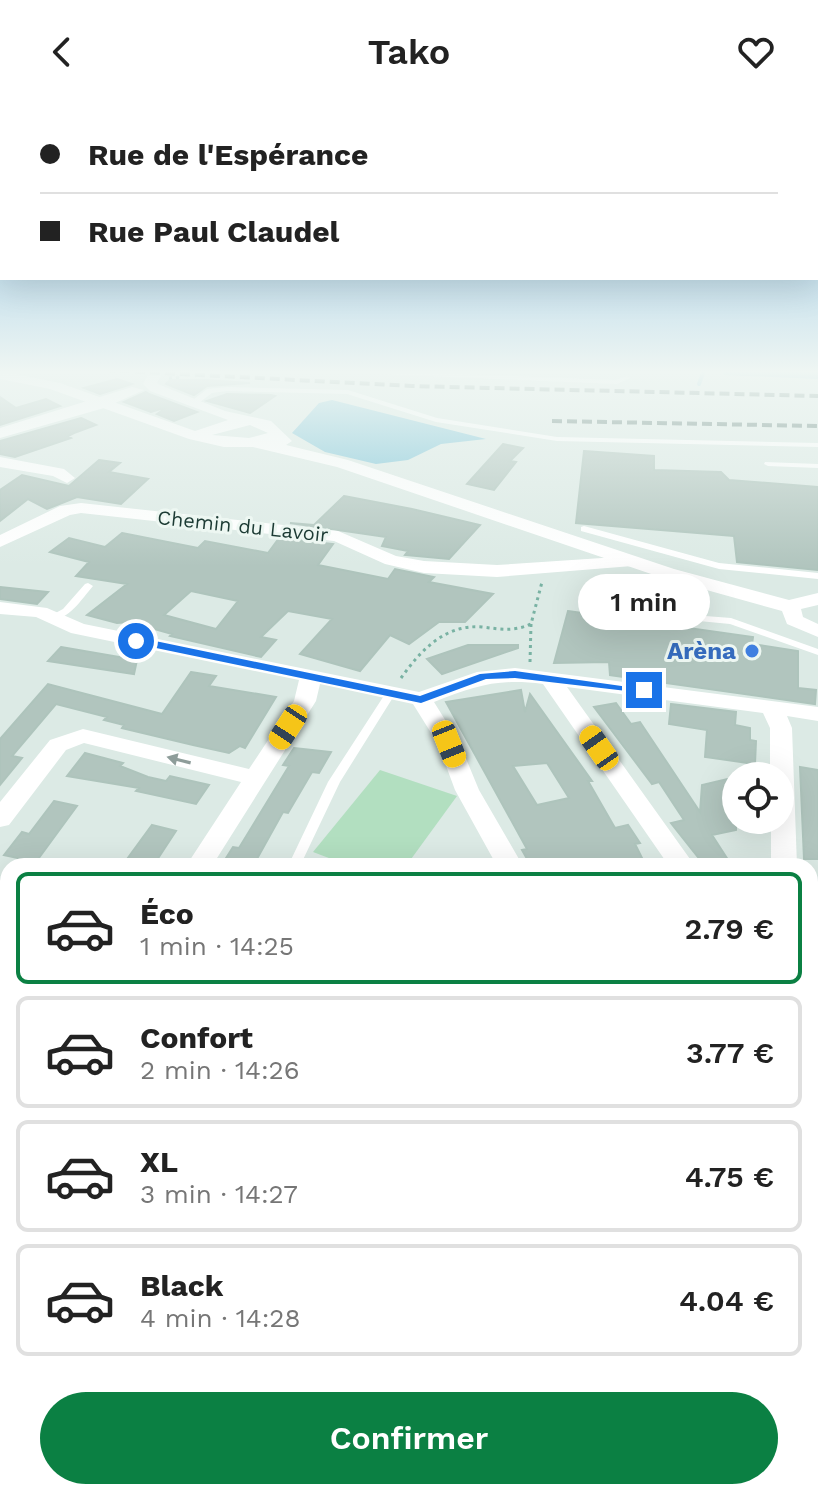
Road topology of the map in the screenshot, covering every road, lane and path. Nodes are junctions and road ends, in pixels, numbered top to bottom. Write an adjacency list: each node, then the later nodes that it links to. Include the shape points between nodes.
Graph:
1 (241, 435): 5 (street)
2 (269, 435): 5 (street)
3 (277, 435): 7 (street)
4 (532, 435): 6 (lane)
5 (256, 443): 7 (street)
6 (818, 445)
7 (328, 459): 17 (street)
8 (0, 462): 11 (street)
9 (768, 464): 10 (lane)
10 (818, 466)
11 (67, 478)
12 (0, 528): 14 (street)
13 (584, 529): 16 (lane)
14 (19, 533): 15 (street, Chemin du Lavoir); 18 (street, Chemin du Lavoir, via 81,508 338,536 391,560 424,567)
15 (0, 542)
16 (665, 550): 17 (lane); 19 (lane, via 736,569)
17 (640, 564): 18 (street, Chemin du Lavoir); 20 (street)
18 (546, 568): 26 (path)
19 (818, 576)
20 (685, 579): 23 (street); 28 (lane, via 660,615 731,621)
21 (88, 586): 25 (lane)
22 (818, 599): 23 (street)
23 (791, 607): 27 (street, via 794,620)
24 (0, 608): 25 (street)
25 (53, 618): 29 (street, via 78,629)
26 (531, 624): 30 (path, via 529,664); 31 (path, via 514,632 469,627 445,633 419,651)
27 (818, 631)
28 (818, 652)
29 (311, 676): 31 (street); 35 (street, via 305,701)
30 (537, 676): 32 (street, via 484,676); 33 (street); 40 (street)
31 (392, 691): 32 (street); 38 (lane, via 334,782)
32 (421, 699): 39 (street)
33 (771, 707): 34 (street); 41 (street, via 781,728)
34 (818, 714)
35 (255, 778): 36 (street, one-way to 36, via 83,736 58,745); 37 (street)
36 (0, 819)
37 (204, 858)
38 (298, 858)
39 (505, 858)
40 (676, 858)
41 (784, 858)

